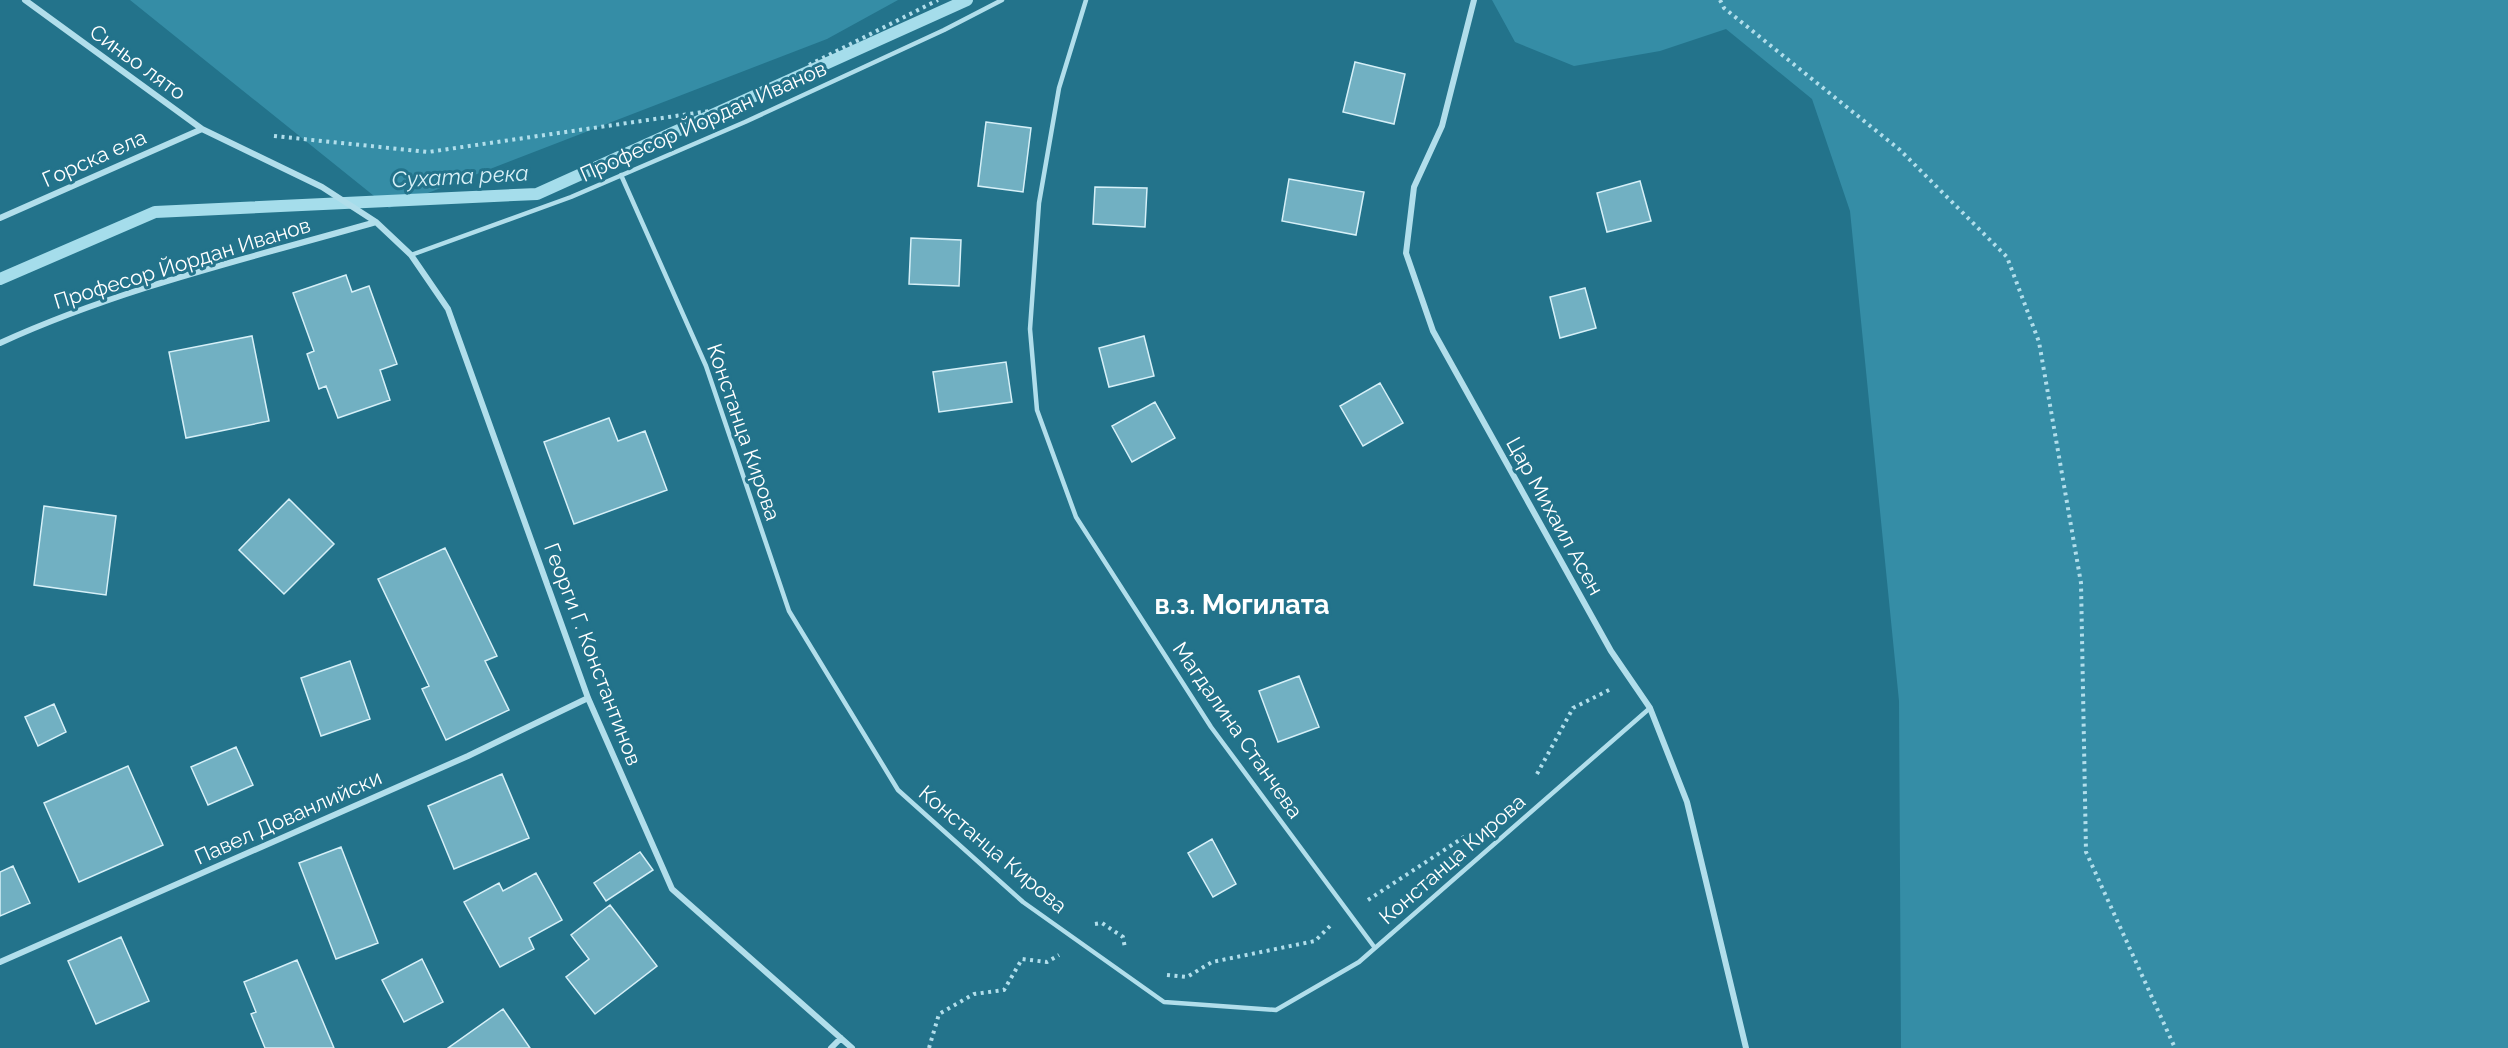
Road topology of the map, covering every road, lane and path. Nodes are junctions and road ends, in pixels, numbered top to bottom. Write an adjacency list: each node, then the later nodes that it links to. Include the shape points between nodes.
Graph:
1 (25, 0): 9 (street, Синьо лято)
2 (938, 0): 7 (path)
3 (1002, 0): 11 (lane, Професор Йордан Иванов, via 745,122)
4 (1086, 0): 22 (lane, Магдалина Станчева, via 1059,88 1039,203 1030,329 1037,410 1076,517 1211,727)
5 (1474, 0): 17 (street, Цар Михаил Асен, via 1442,126 1414,187 1406,253 1433,331 1611,651)
6 (1720, 0): 33 (path, via 1724,8 1900,150 2007,257 2039,342 2081,583 2086,852)
7 (802, 68)
8 (719, 110): 10 (path, via 428,152)
9 (202, 129): 12 (street, Синьо лято); 13 (street, Горска ела)
10 (273, 136)
11 (621, 175): 15 (lane, Професор Йордан Иванов); 23 (lane, Констанца Кирова, via 706,366 789,611 898,790 1023,902)
12 (322, 187): 14 (street, Георги Г. Константинов)
13 (0, 218)
14 (375, 221): 15 (street, Георги Г. Константинов); 16 (street, Професор Йордан Иванов, via 111,297)
15 (411, 255): 18 (street, Георги Г. Константинов, via 448,309)
16 (0, 343)
17 (1631, 680): 19 (street, Цар Михаил Асен); 20 (path, via 1573,708)
18 (588, 698): 26 (street, Павел Дованлийски, via 468,756); 28 (street, Георги Г. Константинов, via 672,889)
19 (1650, 708): 24 (lane, Констанца Кирова); 32 (street, Цар Михаил Асен, via 1687,802)
20 (1536, 777)
21 (1474, 830): 22 (path)
22 (1348, 912): 24 (lane, Магдалина Станчева); 27 (path, via 1315,941 1212,962 1187,977)
23 (1060, 928): 24 (lane, Констанца Кирова, via 1164,1002 1276,1010 1359,962); 25 (path, via 1102,923 1123,937); 31 (path, via 1063,952 1047,962 1022,959 1004,990 974,994 939,1014)
24 (1375, 948)
25 (1127, 959)
26 (0, 962)
27 (1164, 975)
28 (841, 1038): 29 (street); 30 (street, Георги Г. Константинов)
29 (831, 1048)
30 (852, 1048)
31 (929, 1048)
32 (1746, 1048)
33 (2175, 1048)

